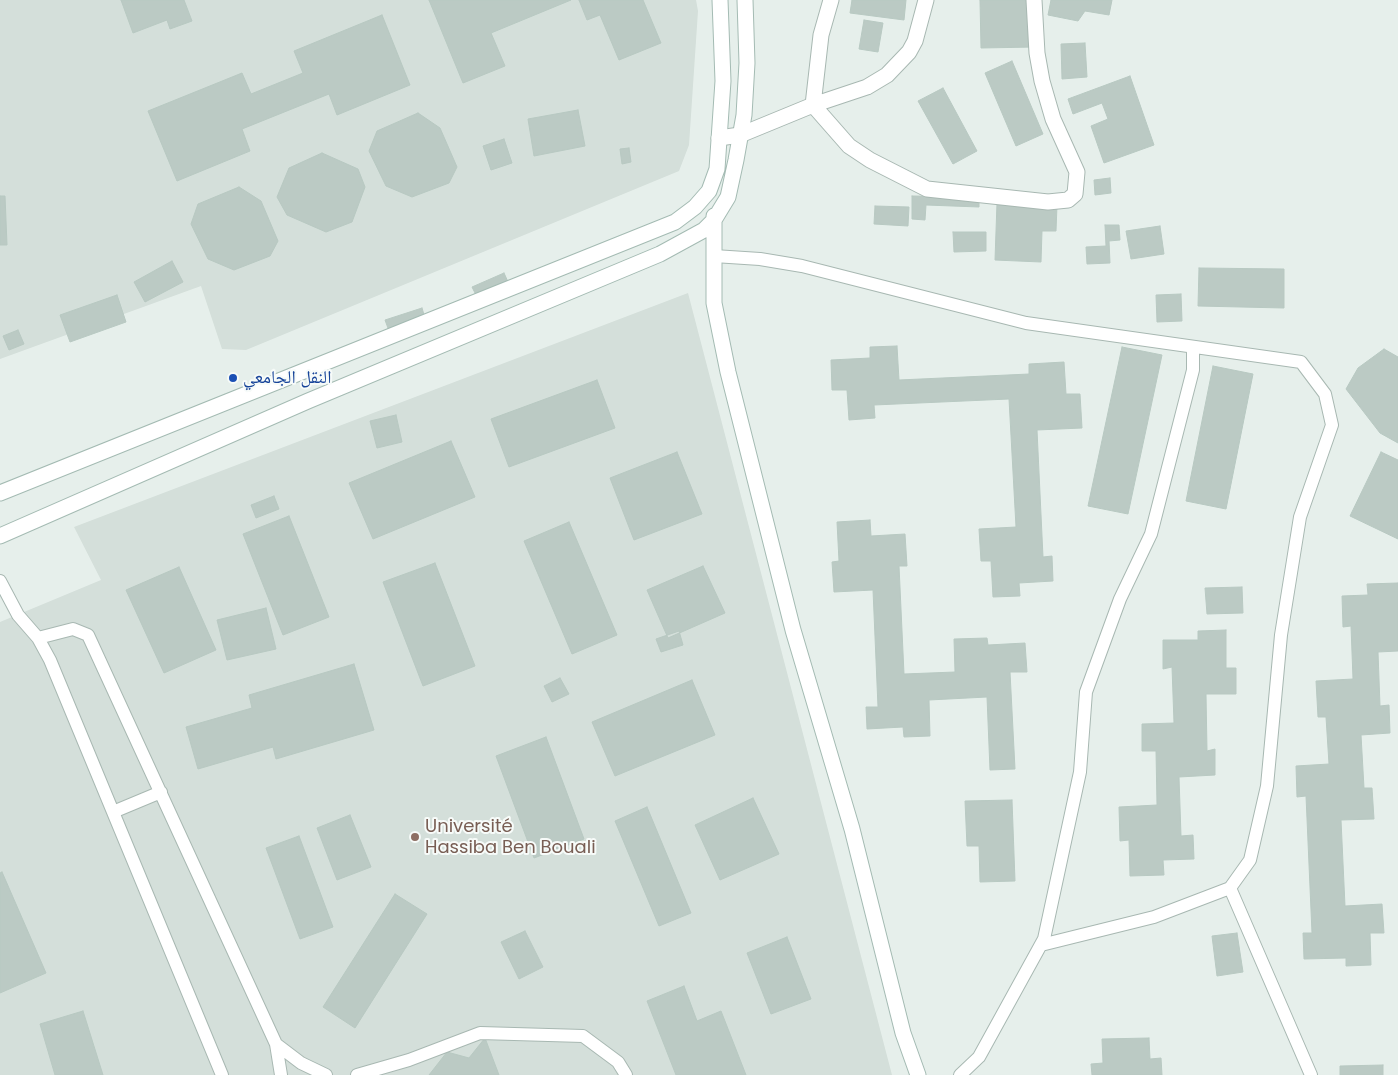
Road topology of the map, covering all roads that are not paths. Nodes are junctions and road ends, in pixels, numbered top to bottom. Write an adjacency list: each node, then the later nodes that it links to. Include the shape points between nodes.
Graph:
1 (720, 0): 8 (main road, via 723,81)
2 (745, 0): 7 (main road, via 747,63)
3 (831, 0): 6 (main road, via 822,35)
4 (926, 0): 6 (main road, via 915,41 902,61 867,87)
5 (1034, 0): 6 (main road, via 1042,81 1053,119 1077,172 1075,194 1068,200 1048,202 927,189 849,146)
6 (813, 105): 7 (main road)
7 (740, 135): 8 (main road); 10 (main road, via 728,197)
8 (719, 138): 9 (main road, via 717,168)
9 (709, 191): 10 (main road); 13 (main road, via 695,207 666,226)
10 (714, 220): 11 (main road); 14 (main road, via 704,230 660,254 308,401)
11 (714, 256): 12 (lane, via 802,266 1026,323); 27 (main road, via 714,303 728,372 793,630 852,829 903,1033)
12 (1193, 347): 19 (lane, via 1301,362 1325,394 1332,425 1300,517 1281,635 1267,786 1250,860); 20 (lane, via 1193,370 1151,534 1120,599 1086,692 1080,772)
13 (0, 493)
14 (0, 536)
15 (0, 580): 16 (lane, via 18,615)
16 (38, 638): 17 (lane, via 73,628 88,635); 18 (lane)
17 (161, 792): 18 (lane); 21 (lane)
18 (112, 812): 22 (lane)
19 (1230, 888): 20 (lane, via 1154,917); 29 (lane)
20 (1041, 945): 28 (lane, via 979,1058)
21 (276, 1044): 23 (lane); 24 (lane, via 301,1063)
22 (222, 1075)
23 (282, 1075)
24 (326, 1075)
25 (357, 1075): 26 (lane, via 409,1060 480,1033 517,1033 583,1036 618,1062)
26 (626, 1075)
27 (918, 1075)
28 (960, 1075)
29 (1311, 1075)

